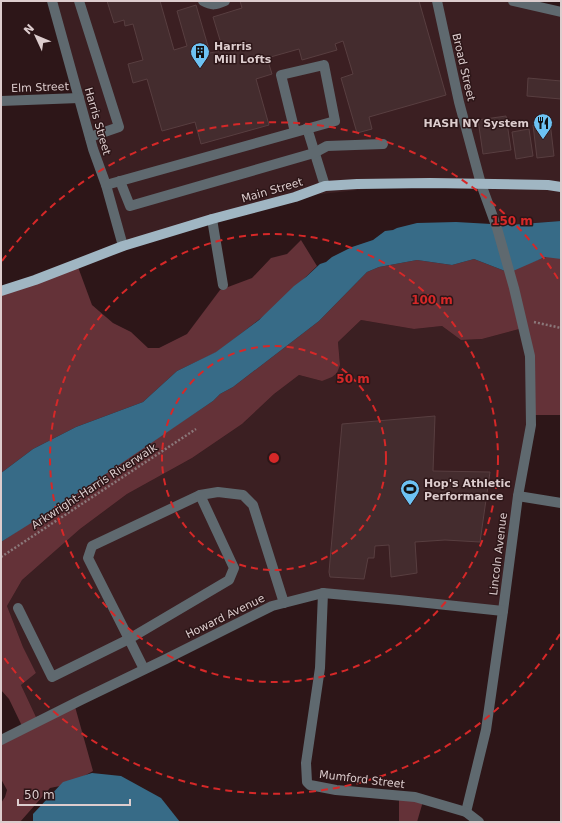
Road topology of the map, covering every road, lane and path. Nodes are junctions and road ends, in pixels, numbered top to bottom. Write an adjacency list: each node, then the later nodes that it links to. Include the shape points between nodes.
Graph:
1 (52, 1): 8 (street, Harris Street)
2 (79, 1): 12 (street, via 119,126)
3 (203, 1): 4 (street, via 216,5)
4 (225, 1)
5 (437, 1): 16 (street, Broad Street, via 459,102)
6 (513, 1): 7 (street)
7 (561, 12)
8 (79, 98): 9 (street, Elm Street); 12 (street, Harris Street)
9 (1, 101)
10 (307, 128): 11 (street); 11 (street, via 335,121 324,65 282,75); 14 (street)
11 (295, 132): 15 (street)
12 (90, 136): 17 (street, Harris Street)
13 (383, 144): 14 (street, via 327,146)
14 (314, 153): 15 (street, via 130,206); 18 (street)
15 (120, 181): 17 (street)
16 (481, 184): 18 (main road, Main Street); 19 (main road, Main Street); 24 (street, Lincoln Avenue, via 498,228)
17 (106, 185): 21 (street, Harris Street)
18 (325, 186): 20 (main road, Main Street, via 295,197)
19 (561, 187)
20 (212, 219): 21 (main road, Main Street); 22 (street)
21 (122, 246): 23 (main road, Main Street)
22 (223, 285)
23 (1, 291)
24 (522, 320): 25 (path); 28 (street, Lincoln Avenue, via 530,356 531,425)
25 (561, 328)
26 (196, 429): 30 (path, Arkwright-Harris Riverwalk)
27 (200, 495): 32 (street, via 218,492 243,495 253,504); 35 (street, via 234,568 229,580); 35 (street, via 92,546 88,558)
28 (518, 496): 29 (street); 34 (street, Lincoln Avenue)
29 (561, 503)
30 (1, 557)
31 (323, 594): 32 (street, Howard Avenue); 34 (street, Howard Avenue); 38 (street, Mumford Street, via 320,668 306,763 307,782 310,785 336,790 414,797)
32 (284, 603): 36 (street, Howard Avenue, via 272,606)
33 (18, 608): 35 (street, via 52,677)
34 (503, 612): 38 (street, Lincoln Avenue, via 486,730)
35 (130, 639): 36 (street)
36 (144, 669): 37 (street, Howard Avenue)
37 (1, 740)
38 (466, 812): 39 (street, Mumford Street)
39 (479, 822)

